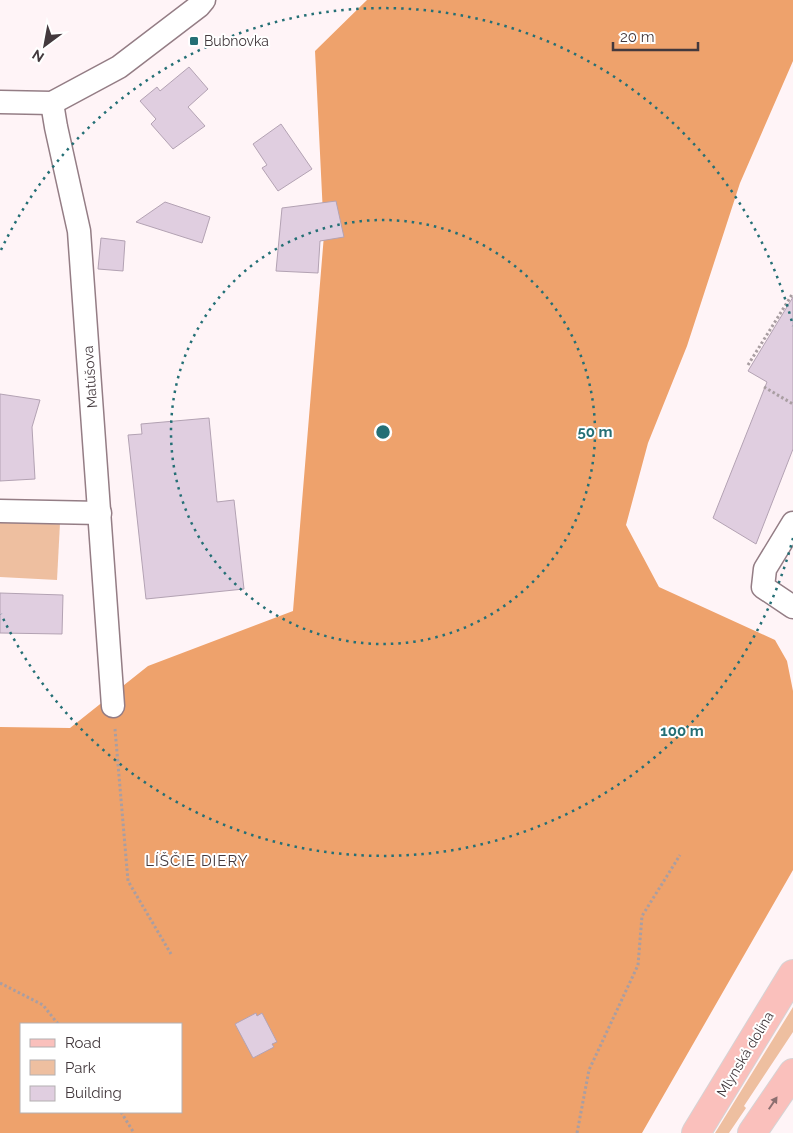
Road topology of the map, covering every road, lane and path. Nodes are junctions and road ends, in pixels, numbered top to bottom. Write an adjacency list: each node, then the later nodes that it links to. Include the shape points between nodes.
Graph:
1 (204, 0): 3 (street, via 120,66)
2 (0, 102): 3 (street)
3 (52, 103): 9 (street, Matúšova, via 79,231)
4 (793, 293): 5 (path)
5 (748, 365)
6 (764, 387): 7 (path)
7 (793, 404)
8 (0, 511): 9 (street)
9 (100, 513): 12 (street, Matúšova)
10 (793, 523): 11 (street, via 765,569 763,586)
11 (793, 607)
12 (113, 706): 14 (path, via 128,881)
13 (680, 855): 21 (path, via 642,916 638,965 589,1070)
14 (171, 954)
15 (793, 974): 22 (main road, Mlynská dolina)
16 (0, 983): 17 (path, via 43,1005)
17 (57, 1023)
18 (793, 1073): 23 (main road, one-way to 18)
19 (122, 1113): 20 (path)
20 (134, 1133)
21 (577, 1133)
22 (696, 1133)
23 (752, 1133)

